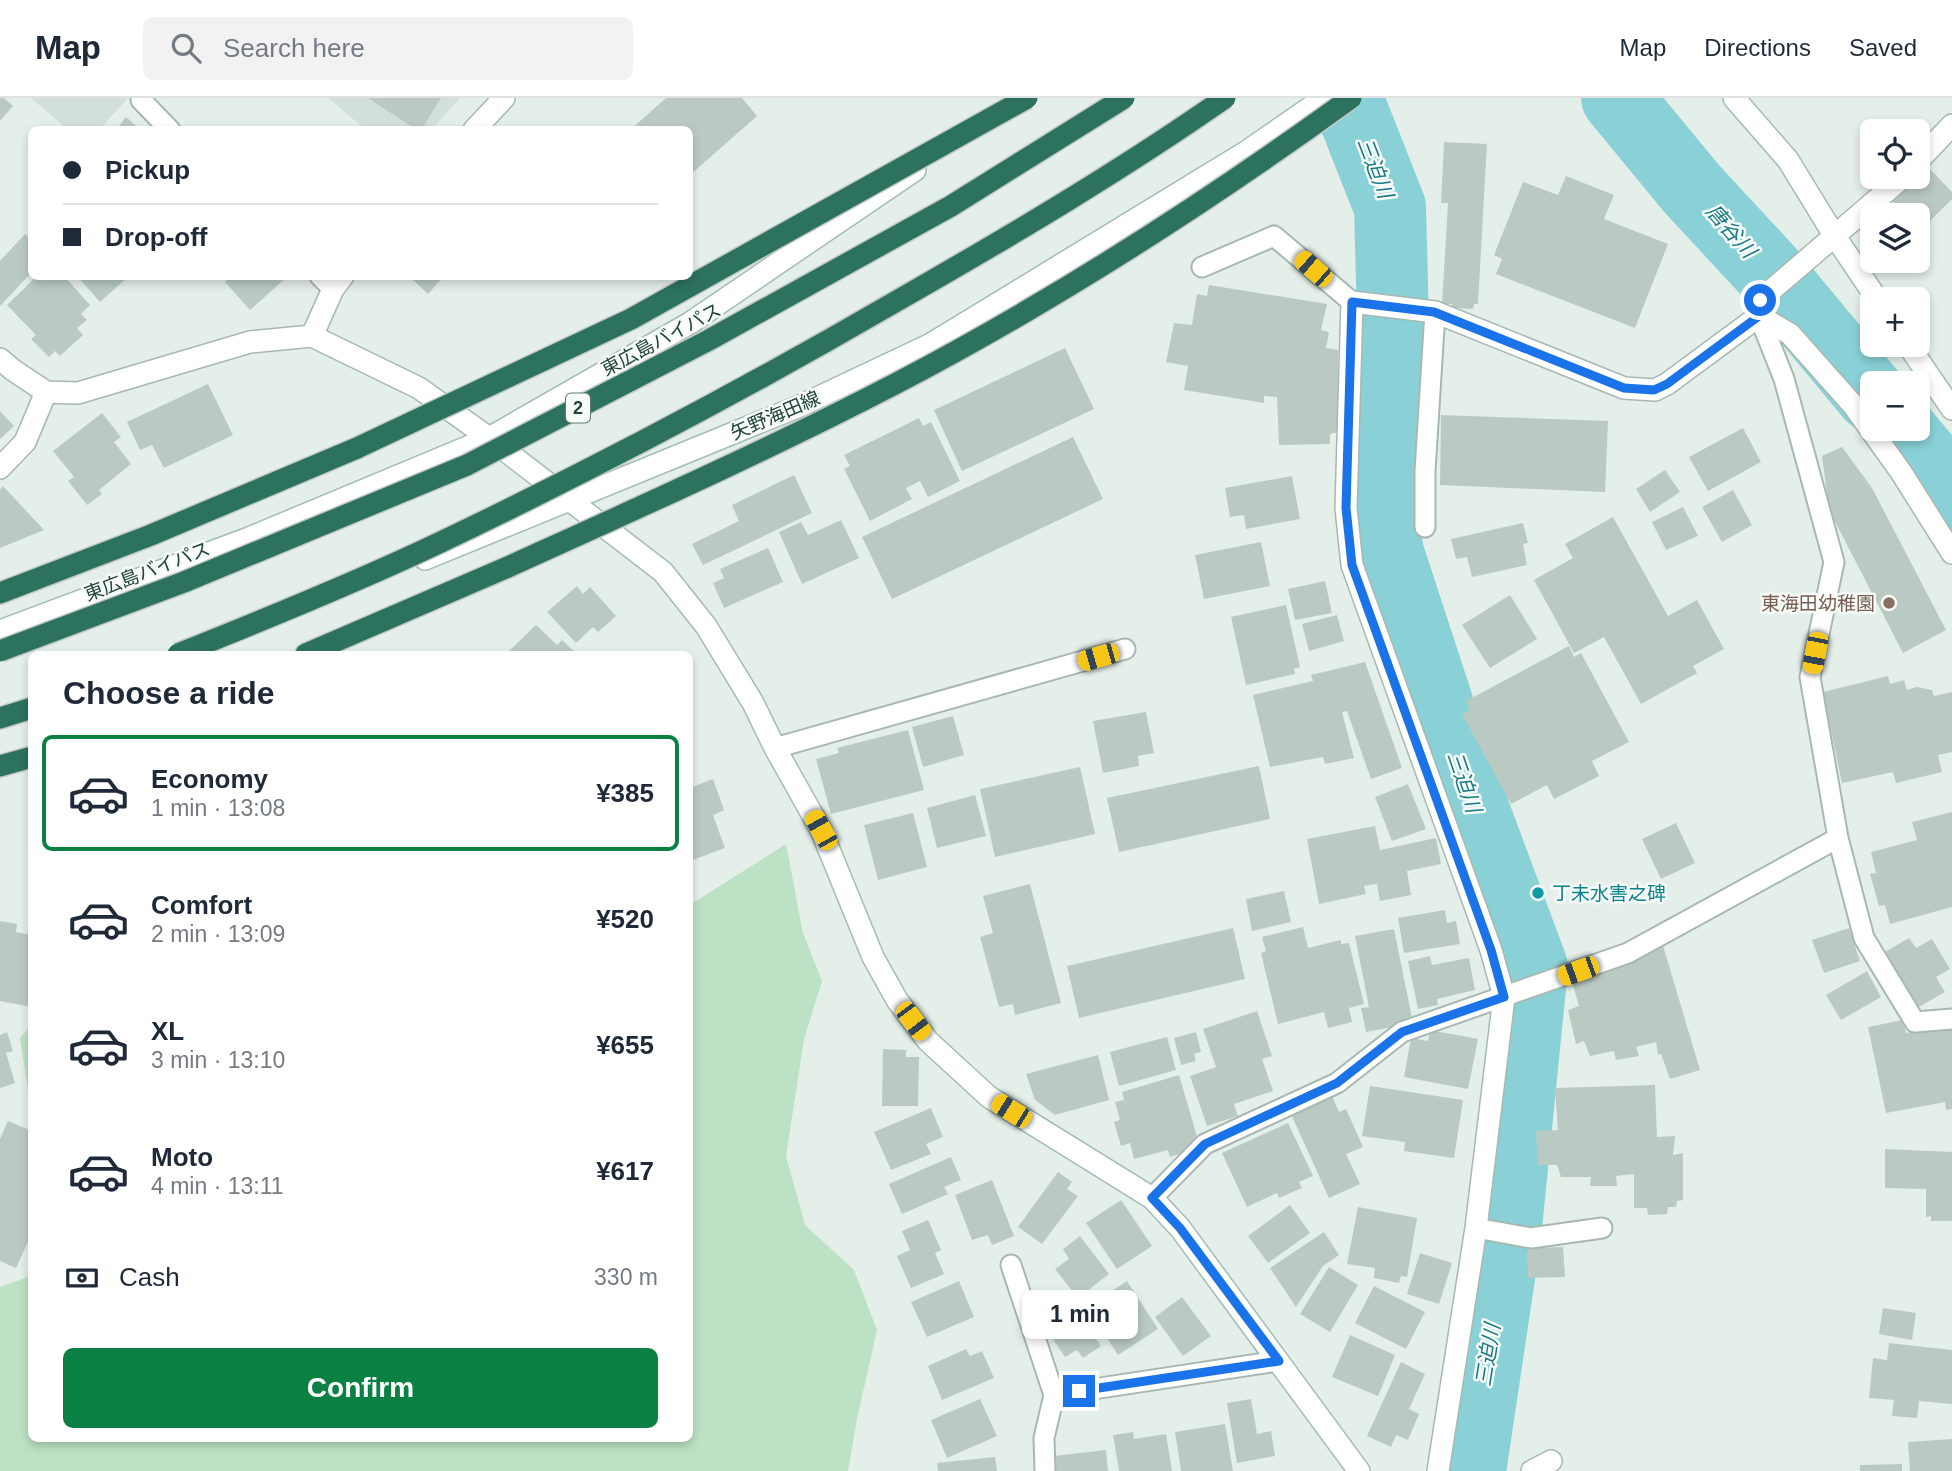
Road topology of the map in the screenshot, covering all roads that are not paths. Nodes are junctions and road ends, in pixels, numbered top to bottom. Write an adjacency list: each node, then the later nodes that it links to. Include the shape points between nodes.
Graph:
1 (504, 98): 12 (street)
2 (1017, 98): 27 (street, via 690,323)
3 (1027, 98): 32 (highway, bridge, via 631,319 357,448)
4 (1124, 98): 35 (highway, 東広島バイパス / 2, bridge, via 951,206 709,340 467,465 184,582)
5 (1225, 98): 36 (highway, bridge, via 1150,150 987,249 701,412 439,543)
6 (1351, 98): 38 (highway, bridge, via 1172,221 895,384 727,468)
7 (1734, 98): 15 (street, via 1788,160)
8 (141, 100): 11 (lane)
9 (1321, 100): 29 (street, 矢野海田線, via 1246,152 931,344 802,405)
10 (1952, 125): 13 (street)
11 (166, 126)
12 (478, 126)
13 (1930, 148)
14 (1888, 189): 15 (street)
15 (1834, 234): 18 (street); 20 (street)
16 (1202, 267): 19 (lane, via 1274,236)
17 (332, 281): 22 (street)
18 (1869, 287)
19 (1358, 303): 21 (street); 47 (street, via 1346,508 1352,565)
20 (1760, 308): 21 (street, via 1667,384 1639,391); 31 (street, via 1790,334 1853,405); 46 (lane, via 1833,562 1810,677)
21 (1434, 312): 30 (lane)
22 (313, 336): 25 (street, via 250,342 78,393); 27 (street, via 419,388)
23 (1916, 357): 26 (street)
24 (0, 359): 25 (street)
25 (46, 392): 28 (street, via 25,442)
26 (1952, 409)
27 (489, 438): 29 (street); 33 (street, via 249,538)
28 (0, 468)
29 (571, 501): 37 (street, 矢野海田線); 43 (street, via 663,572 706,626)
30 (1425, 527)
31 (1952, 553)
32 (0, 593)
33 (0, 631)
34 (1125, 649): 43 (lane)
35 (0, 651)
36 (186, 651)
37 (194, 651)
38 (313, 651)
39 (28, 709): 40 (highway)
40 (0, 718)
41 (28, 718): 42 (street)
42 (0, 729)
43 (775, 748): 49 (street, via 821,830 873,957 928,1041 989,1097)
44 (28, 758): 45 (highway)
45 (0, 766)
46 (1839, 838): 47 (lane, via 1628,953); 48 (lane, via 1864,938 1901,1001 1915,1022)
47 (1510, 994): 49 (lane, via 1402,1032 1337,1083 1205,1144); 51 (street)
48 (1952, 1019)
49 (1152, 1198): 53 (street, via 1180,1228)
50 (1602, 1228): 51 (lane, via 1531,1238)
51 (1483, 1229): 58 (street)
52 (1012, 1265): 54 (lane)
53 (1279, 1361): 54 (lane); 57 (street)
54 (1054, 1395): 56 (lane, via 1044,1438)
55 (1552, 1461): 59 (street)
56 (1045, 1471)
57 (1359, 1471)
58 (1438, 1471)
59 (1532, 1471)

